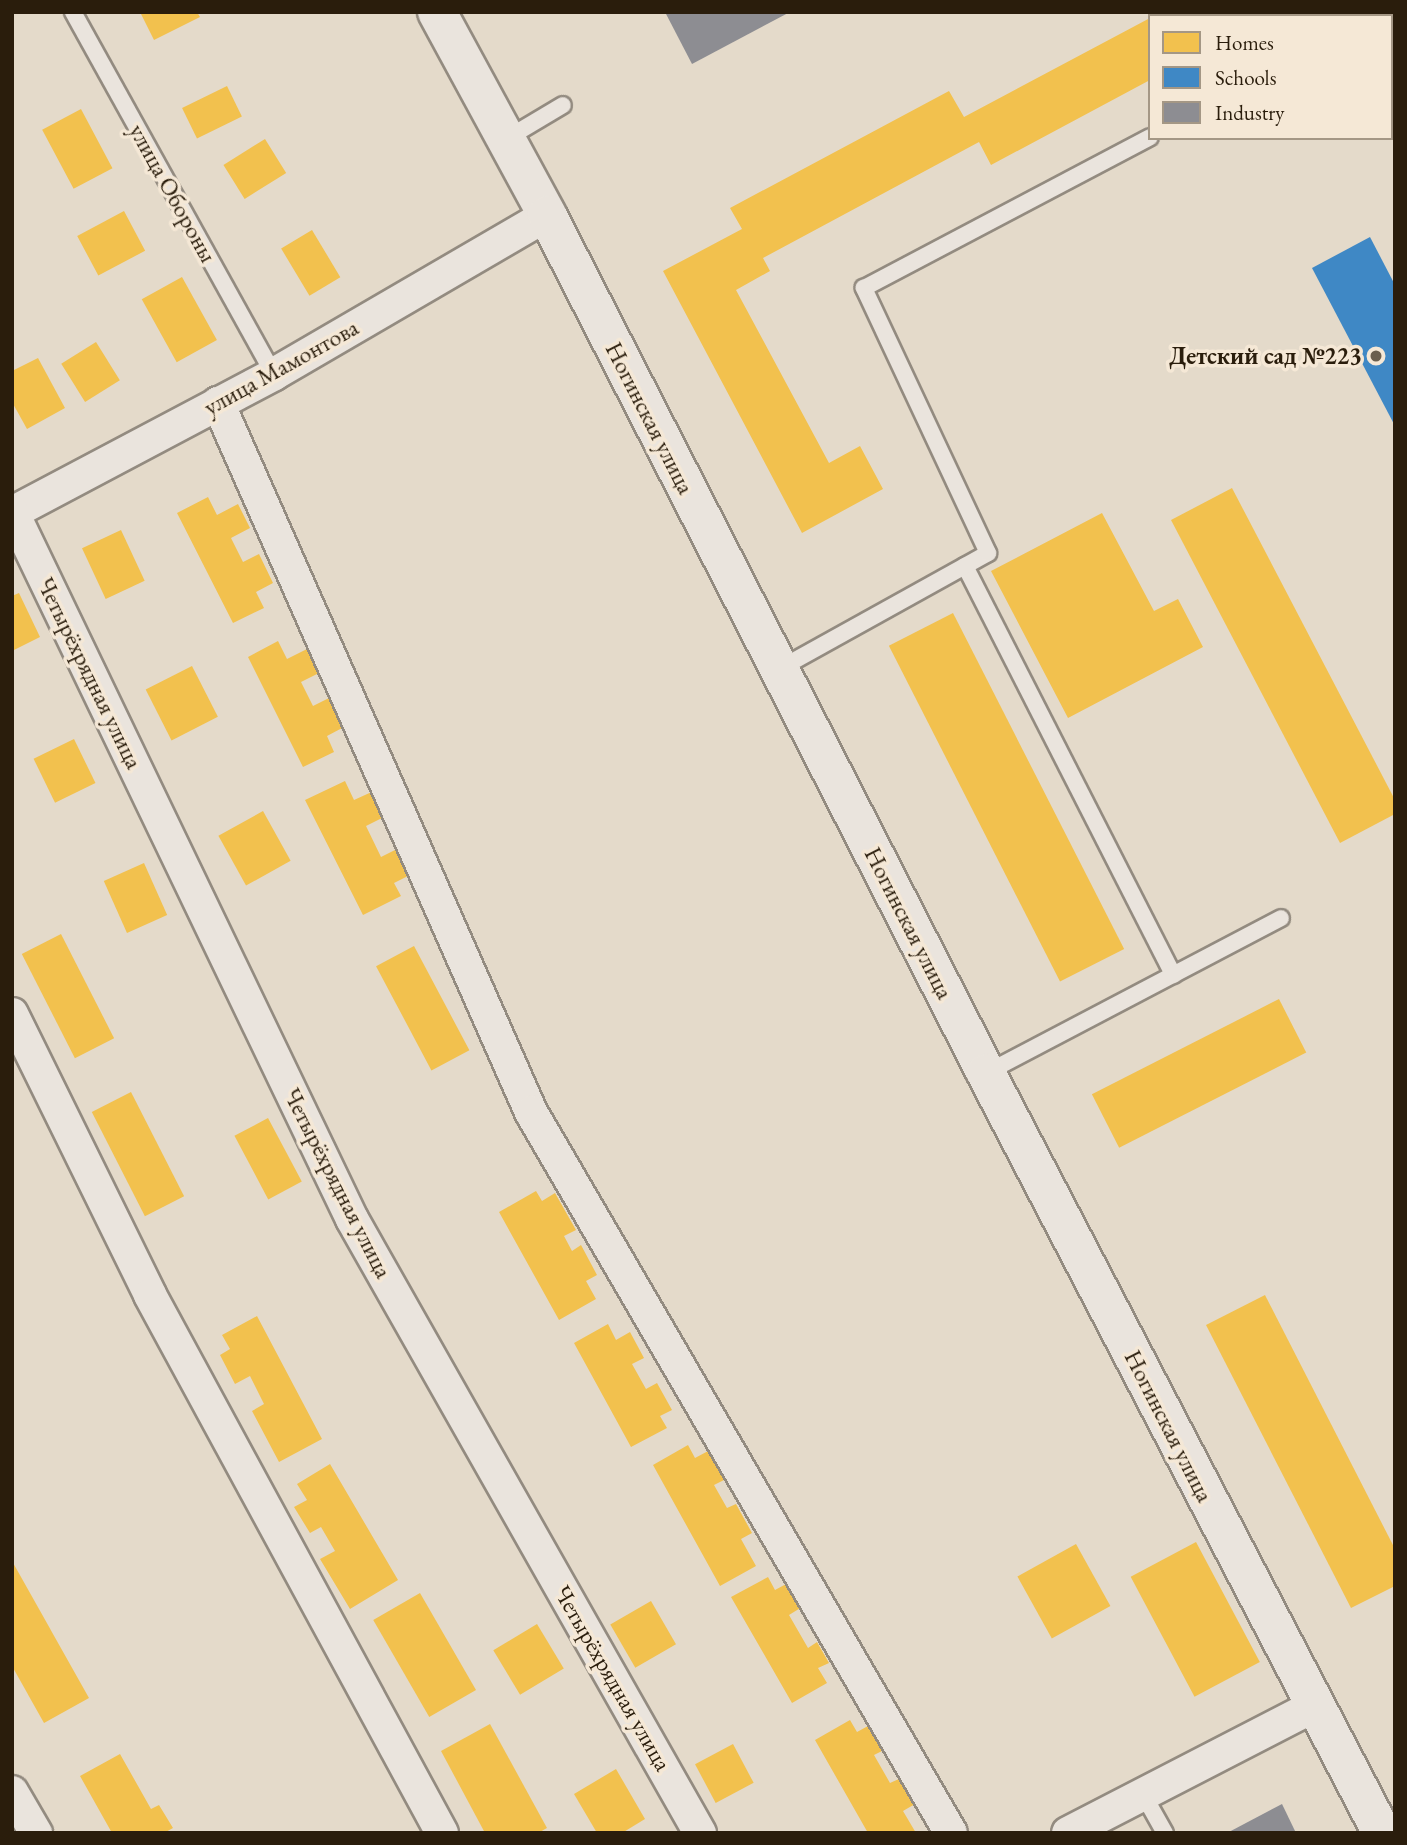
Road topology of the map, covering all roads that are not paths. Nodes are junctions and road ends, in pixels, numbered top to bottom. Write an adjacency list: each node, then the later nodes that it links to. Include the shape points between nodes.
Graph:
1 (73, 12): 7 (lane, улица Обороны)
2 (437, 12): 5 (street, Ногинская улица)
3 (563, 105): 5 (lane)
4 (1148, 138): 10 (lane, via 864,288 988,553)
5 (506, 139): 6 (street, Ногинская улица)
6 (547, 215): 7 (street, улица Мамонтова); 11 (street, Ногинская улица)
7 (274, 374): 8 (street, улица Мамонтова)
8 (218, 402): 9 (street, улица Мамонтова); 22 (street, via 531,1111)
9 (13, 513): 21 (street, Четырёхрядная улица, via 352,1219)
10 (965, 566): 11 (lane); 13 (lane)
11 (779, 668): 15 (street, Ногинская улица)
12 (1281, 918): 13 (lane)
13 (1172, 975): 15 (lane)
14 (12, 1014): 20 (street, via 150,1295)
15 (986, 1073): 16 (street, Ногинская улица)
16 (1314, 1706): 18 (street); 25 (street, Ногинская улица)
17 (12, 1792): 19 (street)
18 (1143, 1794): 23 (street); 24 (lane)
19 (36, 1833)
20 (442, 1833)
21 (700, 1833)
22 (951, 1833)
23 (1068, 1833)
24 (1165, 1833)
25 (1381, 1833)

